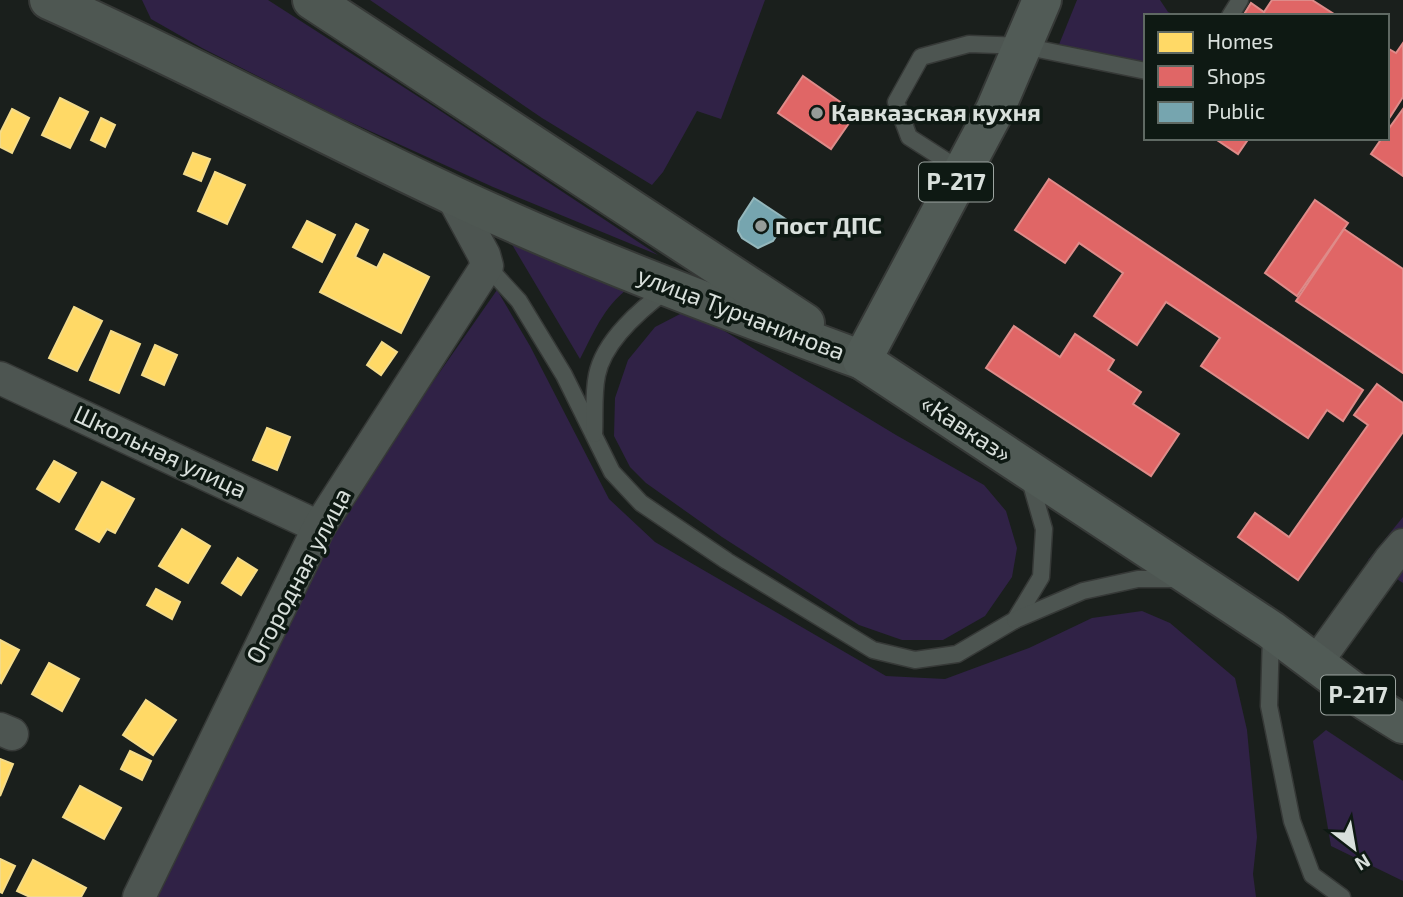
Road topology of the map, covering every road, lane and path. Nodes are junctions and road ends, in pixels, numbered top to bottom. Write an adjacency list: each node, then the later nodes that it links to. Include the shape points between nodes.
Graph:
1 (50, 0): 5 (street, улица Турчанинова / Р-217)
2 (118, 0): 5 (street)
3 (312, 0): 12 (street, улица Турчанинова / Р-217)
4 (1042, 0): 6 (highway, Р-217)
5 (139, 40): 9 (street, улица Турчанинова / Р-217)
6 (1023, 46): 7 (lane); 8 (highway, Р-217); 8 (lane, via 969,44 921,57 896,102 909,137)
7 (1144, 71)
8 (962, 171): 12 (highway, Р-217)
9 (451, 194): 10 (street); 11 (street, улица Турчанинова / Р-217)
10 (487, 266): 14 (lane, via 519,301 564,375); 16 (street, Огородная улица)
11 (669, 289): 12 (street, улица Турчанинова / Р-217); 14 (lane, via 613,340 597,373)
12 (862, 360): 15 (highway, «Кавказ» / Р-217)
13 (0, 378): 16 (street, Школьная улица)
14 (594, 437): 19 (lane, via 612,472 640,503 873,650 915,660 957,654)
15 (1027, 469): 18 (highway, «Кавказ» / Р-217); 19 (lane, via 1044,529 1041,577)
16 (319, 527): 23 (street, Огородная улица)
17 (1399, 558): 21 (street)
18 (1193, 579): 19 (lane, via 1138,579 1083,591); 20 (highway, «Кавказ» / Р-217)
19 (1015, 620)
20 (1271, 630): 21 (highway, «Кавказ» / Р-217); 24 (lane, via 1269,706 1292,821 1312,875)
21 (1316, 663): 22 (highway, «Кавказ» / Р-217)
22 (1403, 724)
23 (139, 897)
24 (1342, 897)

